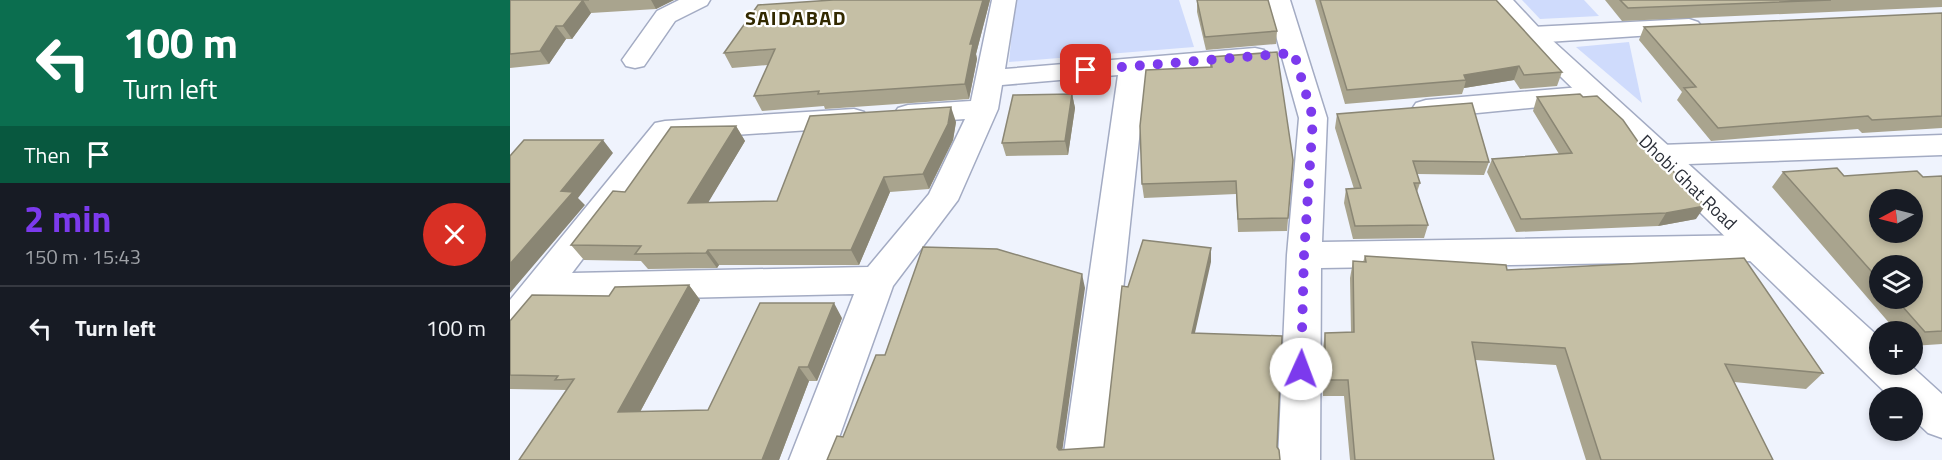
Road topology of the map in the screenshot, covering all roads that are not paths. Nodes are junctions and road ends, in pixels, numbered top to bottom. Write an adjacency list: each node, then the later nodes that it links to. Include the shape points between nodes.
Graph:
1 (698, 0): 8 (street, via 666,16)
2 (1004, 0): 10 (street)
3 (1278, 0): 7 (street)
4 (1500, 0): 6 (street, Dhobi Ghat Road)
5 (1708, 27): 6 (street)
6 (1532, 35): 11 (street, Dhobi Ghat Road)
7 (1294, 53): 9 (street); 17 (street, via 1325,117)
8 (635, 60)
9 (1134, 66): 10 (street); 26 (street)
10 (991, 78): 12 (street)
11 (1598, 94): 13 (street); 15 (street, Dhobi Ghat Road)
12 (984, 109): 18 (street, via 942,200); 19 (street, via 665,130)
13 (1396, 111)
14 (1942, 145): 15 (street)
15 (1660, 155): 16 (street, Dhobi Ghat Road)
16 (1756, 248): 17 (street); 21 (street, Dhobi Ghat Road)
17 (1304, 255): 27 (street)
18 (877, 280): 19 (street); 25 (street)
19 (541, 287): 20 (street)
20 (510, 326)
21 (1869, 352)
22 (1900, 375): 23 (street, Dhobi Ghat Road)
23 (1928, 393): 24 (street, Dhobi Ghat Road)
24 (1942, 420)
25 (810, 460)
26 (1084, 460)
27 (1299, 460)

